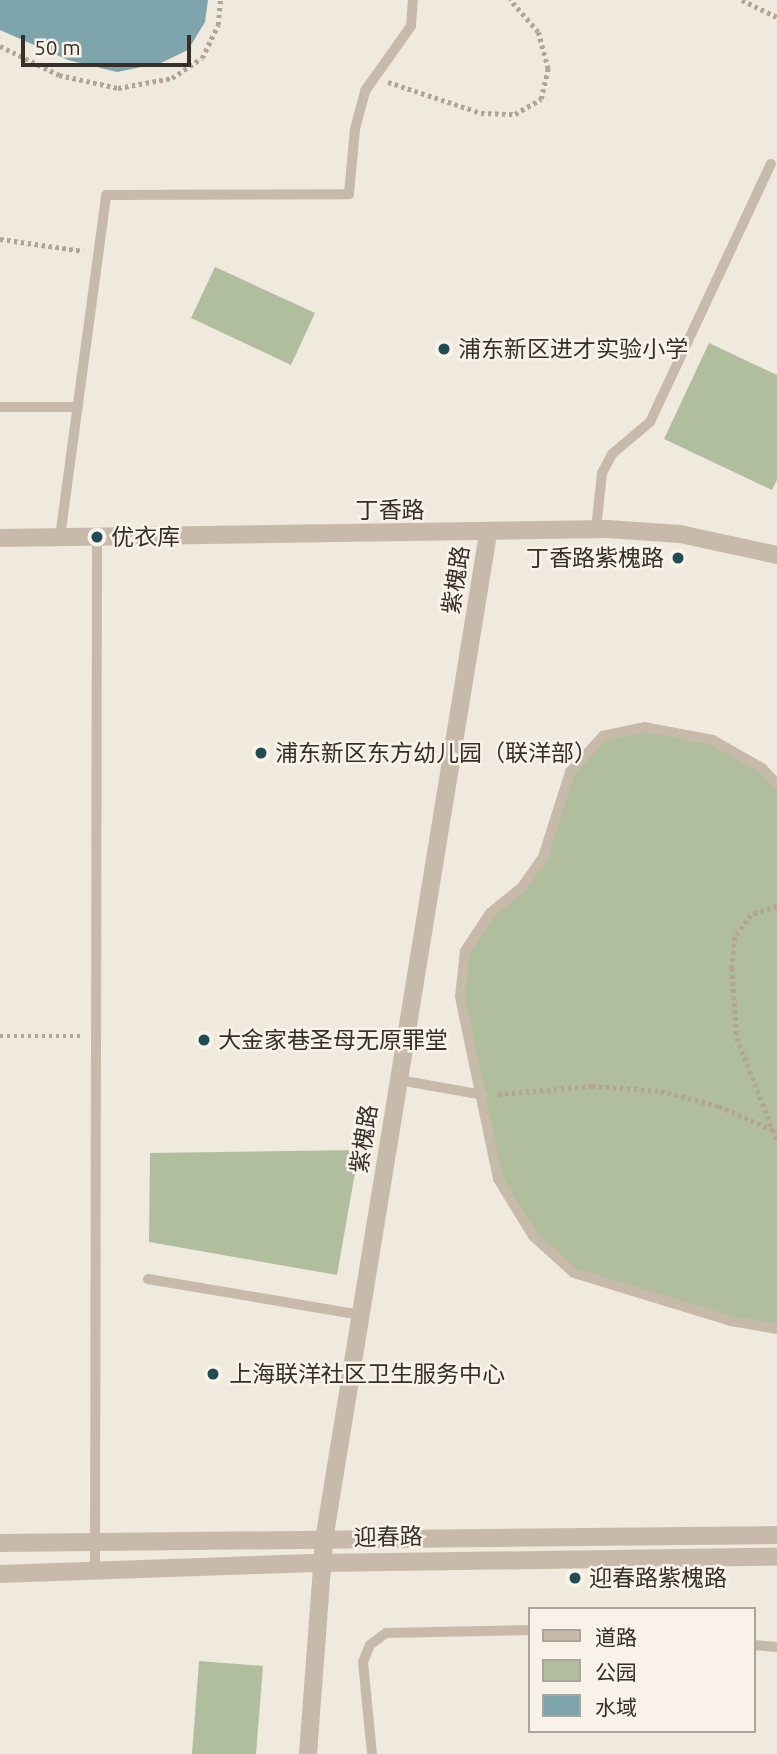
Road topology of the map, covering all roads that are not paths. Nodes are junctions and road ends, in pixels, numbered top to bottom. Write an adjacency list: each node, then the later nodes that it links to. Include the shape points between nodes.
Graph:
1 (413, 0): 4 (lane, via 411,26 373,77 355,129 349,194 106,195)
2 (771, 164): 5 (lane, via 650,422 612,454 602,473)
3 (0, 407): 4 (lane)
4 (78, 407): 7 (lane)
5 (596, 530): 6 (street, 丁香路); 10 (street, 丁香路, via 680,534)
6 (488, 534): 8 (street, 丁香路); 12 (street, 紫槐路)
7 (60, 537): 8 (street, 丁香路); 9 (street, 丁香路)
8 (97, 537): 18 (lane)
9 (0, 538)
10 (777, 555)
11 (777, 783): 13 (lane, via 762,768 713,740 645,727 603,736 570,772 543,857 522,887 490,913 465,951 460,997)
12 (399, 1080): 13 (lane); 15 (street, 紫槐路)
13 (483, 1095): 16 (lane, via 498,1179 533,1236 574,1273 731,1321)
14 (148, 1279): 15 (lane)
15 (360, 1315): 19 (street, 紫槐路)
16 (777, 1329)
17 (777, 1535): 19 (street, 迎春路)
18 (94, 1540): 19 (street, 迎春路); 20 (street, 迎春路); 23 (lane)
19 (324, 1540): 22 (street, 紫槐路)
20 (0, 1543)
21 (777, 1557): 22 (street, 迎春路)
22 (321, 1563): 23 (street, 迎春路); 28 (street, 紫槐路)
23 (95, 1573): 24 (street, 迎春路)
24 (0, 1574)
25 (528, 1630): 29 (lane, via 386,1633 370,1645 363,1662)
26 (756, 1645): 27 (lane)
27 (777, 1647)
28 (308, 1754)
29 (372, 1754)

